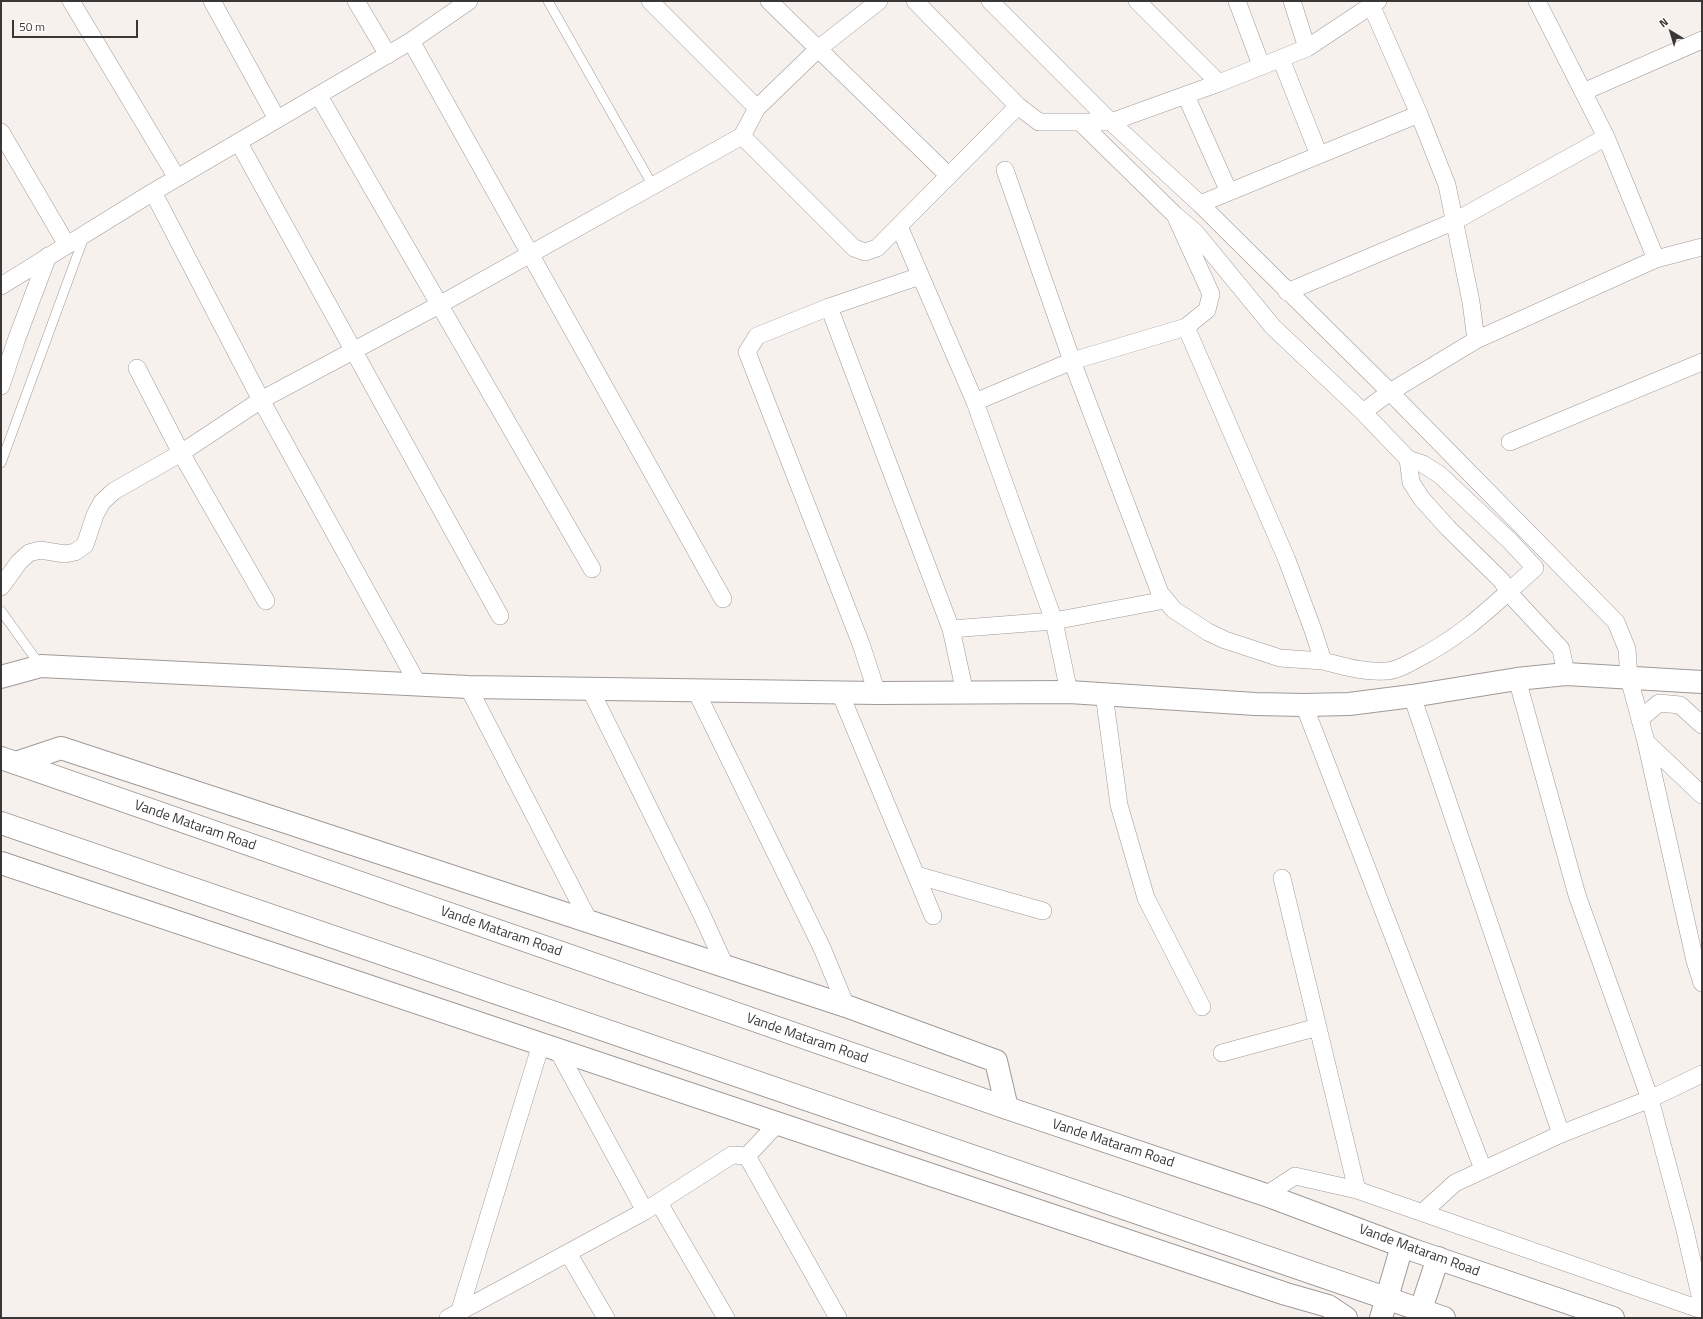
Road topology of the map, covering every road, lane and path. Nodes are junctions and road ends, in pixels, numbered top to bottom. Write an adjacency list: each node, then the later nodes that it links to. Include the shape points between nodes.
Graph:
1 (71, 1): 40 (street)
2 (212, 1): 30 (street)
3 (356, 1): 20 (street)
4 (469, 1): 17 (street)
5 (548, 1): 41 (lane)
6 (650, 1): 28 (street)
7 (768, 1): 19 (street)
8 (879, 1): 19 (street)
9 (915, 1): 27 (street)
10 (990, 1): 32 (street)
11 (1137, 1): 23 (street)
12 (1237, 1): 22 (street)
13 (1292, 1): 18 (street)
14 (1537, 1): 24 (street)
15 (1375, 4): 18 (street); 29 (street)
16 (1702, 40): 24 (street)
17 (411, 41): 20 (street); 51 (street)
18 (1307, 48): 21 (street)
19 (818, 49): 28 (street); 39 (street)
20 (388, 55): 25 (street)
21 (1281, 60): 22 (street); 37 (street)
22 (1261, 65): 23 (street)
23 (1218, 83): 26 (street)
24 (1583, 92): 35 (street)
25 (320, 96): 30 (street); 57 (street)
26 (1186, 96): 32 (street); 43 (street)
27 (1018, 106): 31 (street, via 1039,122); 39 (street)
28 (757, 108): 34 (street)
29 (1419, 114): 37 (street); 46 (street, via 1447,185)
30 (277, 119): 36 (street)
31 (1080, 122): 32 (street); 45 (street)
32 (1111, 122): 44 (street)
33 (1, 132): 49 (street)
34 (742, 136): 41 (street); 47 (street, via 854,248 865,252 877,248)
35 (1606, 137): 46 (street); 53 (street)
36 (239, 143): 40 (street); 61 (street)
37 (1319, 155): 43 (street)
38 (1005, 170): 62 (street)
39 (949, 176): 47 (street)
40 (177, 178): 42 (street)
41 (653, 186): 51 (street)
42 (153, 192): 48 (street); 67 (street)
43 (1229, 192): 44 (street)
44 (1200, 204): 56 (street)
45 (1175, 215): 59 (street, via 1211,294 1207,310); 69 (street, via 1195,232 1273,327)
46 (1455, 221): 56 (street); 60 (street)
47 (899, 226): 54 (street)
48 (85, 234): 49 (street); 73 (lane)
49 (67, 245): 52 (street)
50 (1702, 247): 53 (street)
51 (531, 253): 57 (street); 77 (street)
52 (48, 256): 55 (street); 65 (street)
53 (1656, 259): 60 (street)
54 (920, 276): 58 (street); 68 (street)
55 (1, 286)
56 (1287, 292): 66 (street)
57 (439, 305): 61 (street); 74 (street)
58 (829, 306): 83 (street); 97 (street, via 757,336 747,352 861,644)
59 (1186, 327): 62 (street); 84 (street, via 1287,560)
60 (1476, 340): 66 (street)
61 (353, 352): 67 (street); 81 (street)
62 (1072, 361): 68 (street); 78 (street, via 1160,593)
63 (1702, 362): 70 (street)
64 (137, 368): 71 (street)
65 (1, 386)
66 (1390, 392): 69 (street); 88 (street, via 1616,622 1627,649)
67 (261, 400): 71 (street); 91 (street)
68 (975, 402): 82 (street)
69 (1363, 412): 72 (street)
70 (1510, 442)
71 (181, 453): 75 (street, via 114,491 102,502 95,514 85,545 75,552 65,554 40,550 29,553 18,562); 79 (street)
72 (1408, 459): 76 (street, via 1411,482 1421,498 1502,581); 76 (street, via 1423,464 1440,475 1535,568)
73 (1, 463)
74 (592, 570)
75 (1, 587)
76 (1508, 592): 84 (street, via 1490,610 1451,640 1387,672 1354,669); 86 (street, via 1561,649)
77 (723, 599)
78 (1166, 600): 82 (street); 84 (street, via 1174,610 1193,623 1225,640 1280,658)
79 (266, 601)
80 (1, 611): 85 (lane)
81 (500, 616)
82 (1054, 621): 83 (street); 95 (street)
83 (951, 629): 98 (street)
84 (1322, 661)
85 (40, 666): 87 (street); 91 (street)
86 (1566, 674): 88 (street); 89 (street)
87 (1, 676)
88 (1628, 678): 90 (street); 102 (street)
89 (1517, 679): 100 (street); 122 (street, via 1578,895)
90 (1702, 682)
91 (419, 686): 92 (street)
92 (468, 687): 93 (street); 113 (street)
93 (590, 689): 94 (street); 114 (street)
94 (696, 691): 96 (street); 116 (street, via 822,948)
95 (1069, 692): 98 (street); 99 (street)
96 (840, 693): 97 (street); 109 (street)
97 (877, 693): 98 (street)
98 (965, 693)
99 (1104, 694): 101 (street); 117 (street, via 1119,805 1146,898)
100 (1412, 696): 101 (street, via 1349,704); 125 (street)
101 (1304, 705): 127 (street)
102 (1640, 719): 103 (street, via 1659,703 1680,705); 104 (street)
103 (1702, 725)
104 (1646, 742): 106 (street); 115 (street)
105 (8, 761): 113 (street, via 61,748); 123 (street, Vande Mataram Road)
106 (1702, 794)
107 (1, 823): 135 (street)
108 (1, 863): 119 (street)
109 (916, 875): 111 (street); 112 (street)
110 (1282, 878): 118 (street)
111 (1043, 911)
112 (933, 916)
113 (590, 923): 114 (street)
114 (726, 968): 116 (street)
115 (1702, 983)
116 (846, 1006): 123 (street, via 996,1061)
117 (1202, 1007)
118 (1318, 1027): 120 (street); 128 (street)
119 (549, 1046): 124 (street); 130 (street); 140 (street)
120 (1222, 1053)
121 (1702, 1074): 122 (street)
122 (1650, 1099): 125 (street); 137 (street)
123 (1007, 1108): 129 (street, Vande Mataram Road)
124 (778, 1123): 126 (street); 136 (street)
125 (1561, 1134): 127 (street)
126 (747, 1156): 130 (street, via 732,1155); 144 (street)
127 (1483, 1169): 131 (street, via 1456,1183)
128 (1357, 1190): 129 (street, via 1295,1176); 131 (street)
129 (1266, 1194): 132 (street, Vande Mataram Road)
130 (652, 1207): 133 (street); 143 (street)
131 (1423, 1212): 139 (street)
132 (1402, 1246): 134 (street, Vande Mataram Road); 138 (street)
133 (568, 1254): 140 (street); 142 (street)
134 (1438, 1258): 141 (street); 147 (street, Vande Mataram Road)
135 (1316, 1275): 136 (street); 138 (street)
136 (1307, 1300): 145 (street, via 1328,1306)
137 (1702, 1304)
138 (1383, 1308): 141 (street)
139 (1702, 1310)
140 (464, 1313)
141 (1419, 1314): 146 (street)
142 (606, 1318)
143 (726, 1318)
144 (838, 1318)
145 (1346, 1318)
146 (1444, 1318)
147 (1613, 1318)

